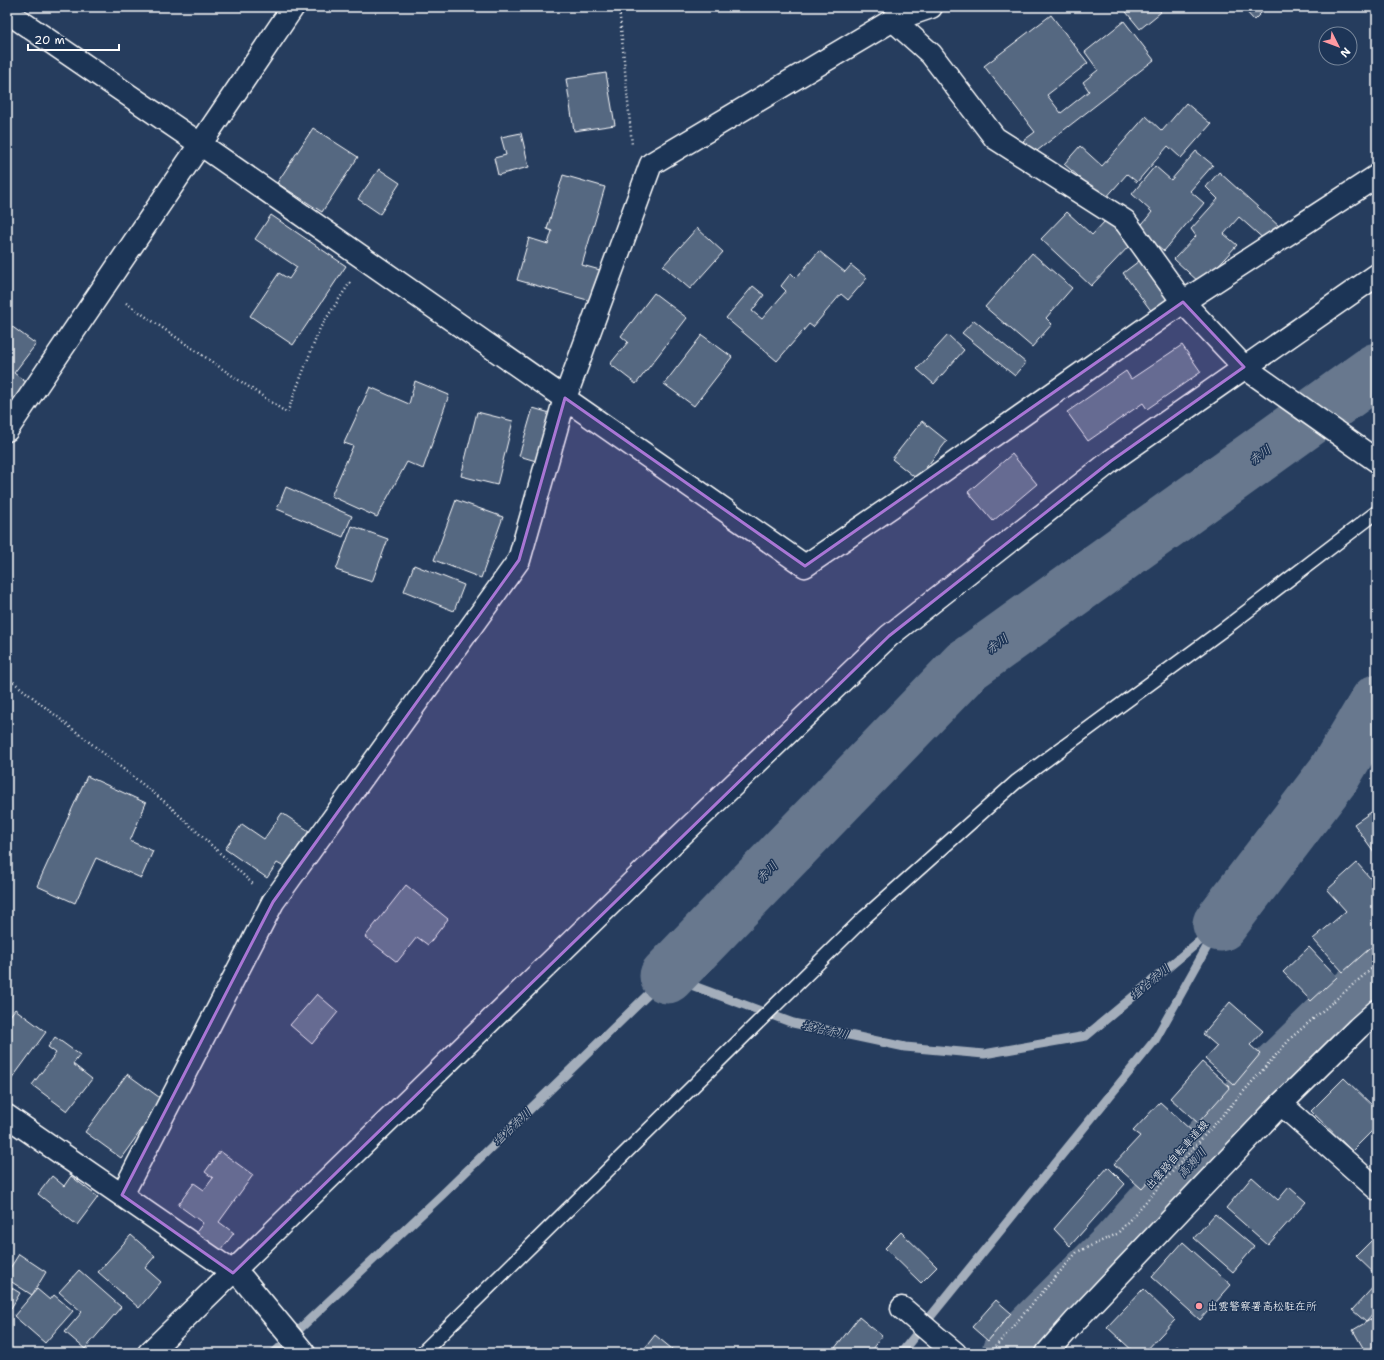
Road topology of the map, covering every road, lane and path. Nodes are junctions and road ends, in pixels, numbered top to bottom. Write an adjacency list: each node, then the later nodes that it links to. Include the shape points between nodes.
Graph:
1 (293, 7): 6 (street)
2 (620, 7): 7 (path, via 633,151)
3 (932, 7): 5 (street)
4 (7, 12): 6 (street)
5 (893, 20): 7 (street); 12 (street, via 931,54 995,138 1125,221)
6 (200, 144): 9 (street); 11 (street)
7 (651, 164): 14 (street)
8 (1377, 176): 12 (street)
9 (366, 259): 11 (path, via 320,328 286,413); 14 (street)
10 (1377, 275): 13 (street)
11 (103, 287): 15 (street)
12 (1183, 302): 13 (street); 14 (street, via 805,566)
13 (1244, 367): 16 (street); 26 (street, via 1111,461 889,636)
14 (565, 398): 19 (street, via 519,560)
15 (7, 430)
16 (1377, 461)
17 (1377, 512): 30 (lane, via 1224,629 1016,782 865,917)
18 (7, 677): 19 (path, via 165,802)
19 (272, 902): 25 (street)
20 (1377, 964): 32 (path, 出雲路自転車道線, via 1292,1037 1117,1234 1077,1252)
21 (1377, 1011): 22 (street)
22 (1281, 1104): 24 (street); 33 (street)
23 (7, 1116): 25 (street)
24 (1377, 1189)
25 (122, 1195): 26 (street)
26 (233, 1273): 28 (street); 29 (street, via 243,1280)
27 (902, 1308): 31 (street)
28 (149, 1353)
29 (304, 1353)
30 (422, 1353)
31 (955, 1353)
32 (990, 1353)
33 (1047, 1353)

